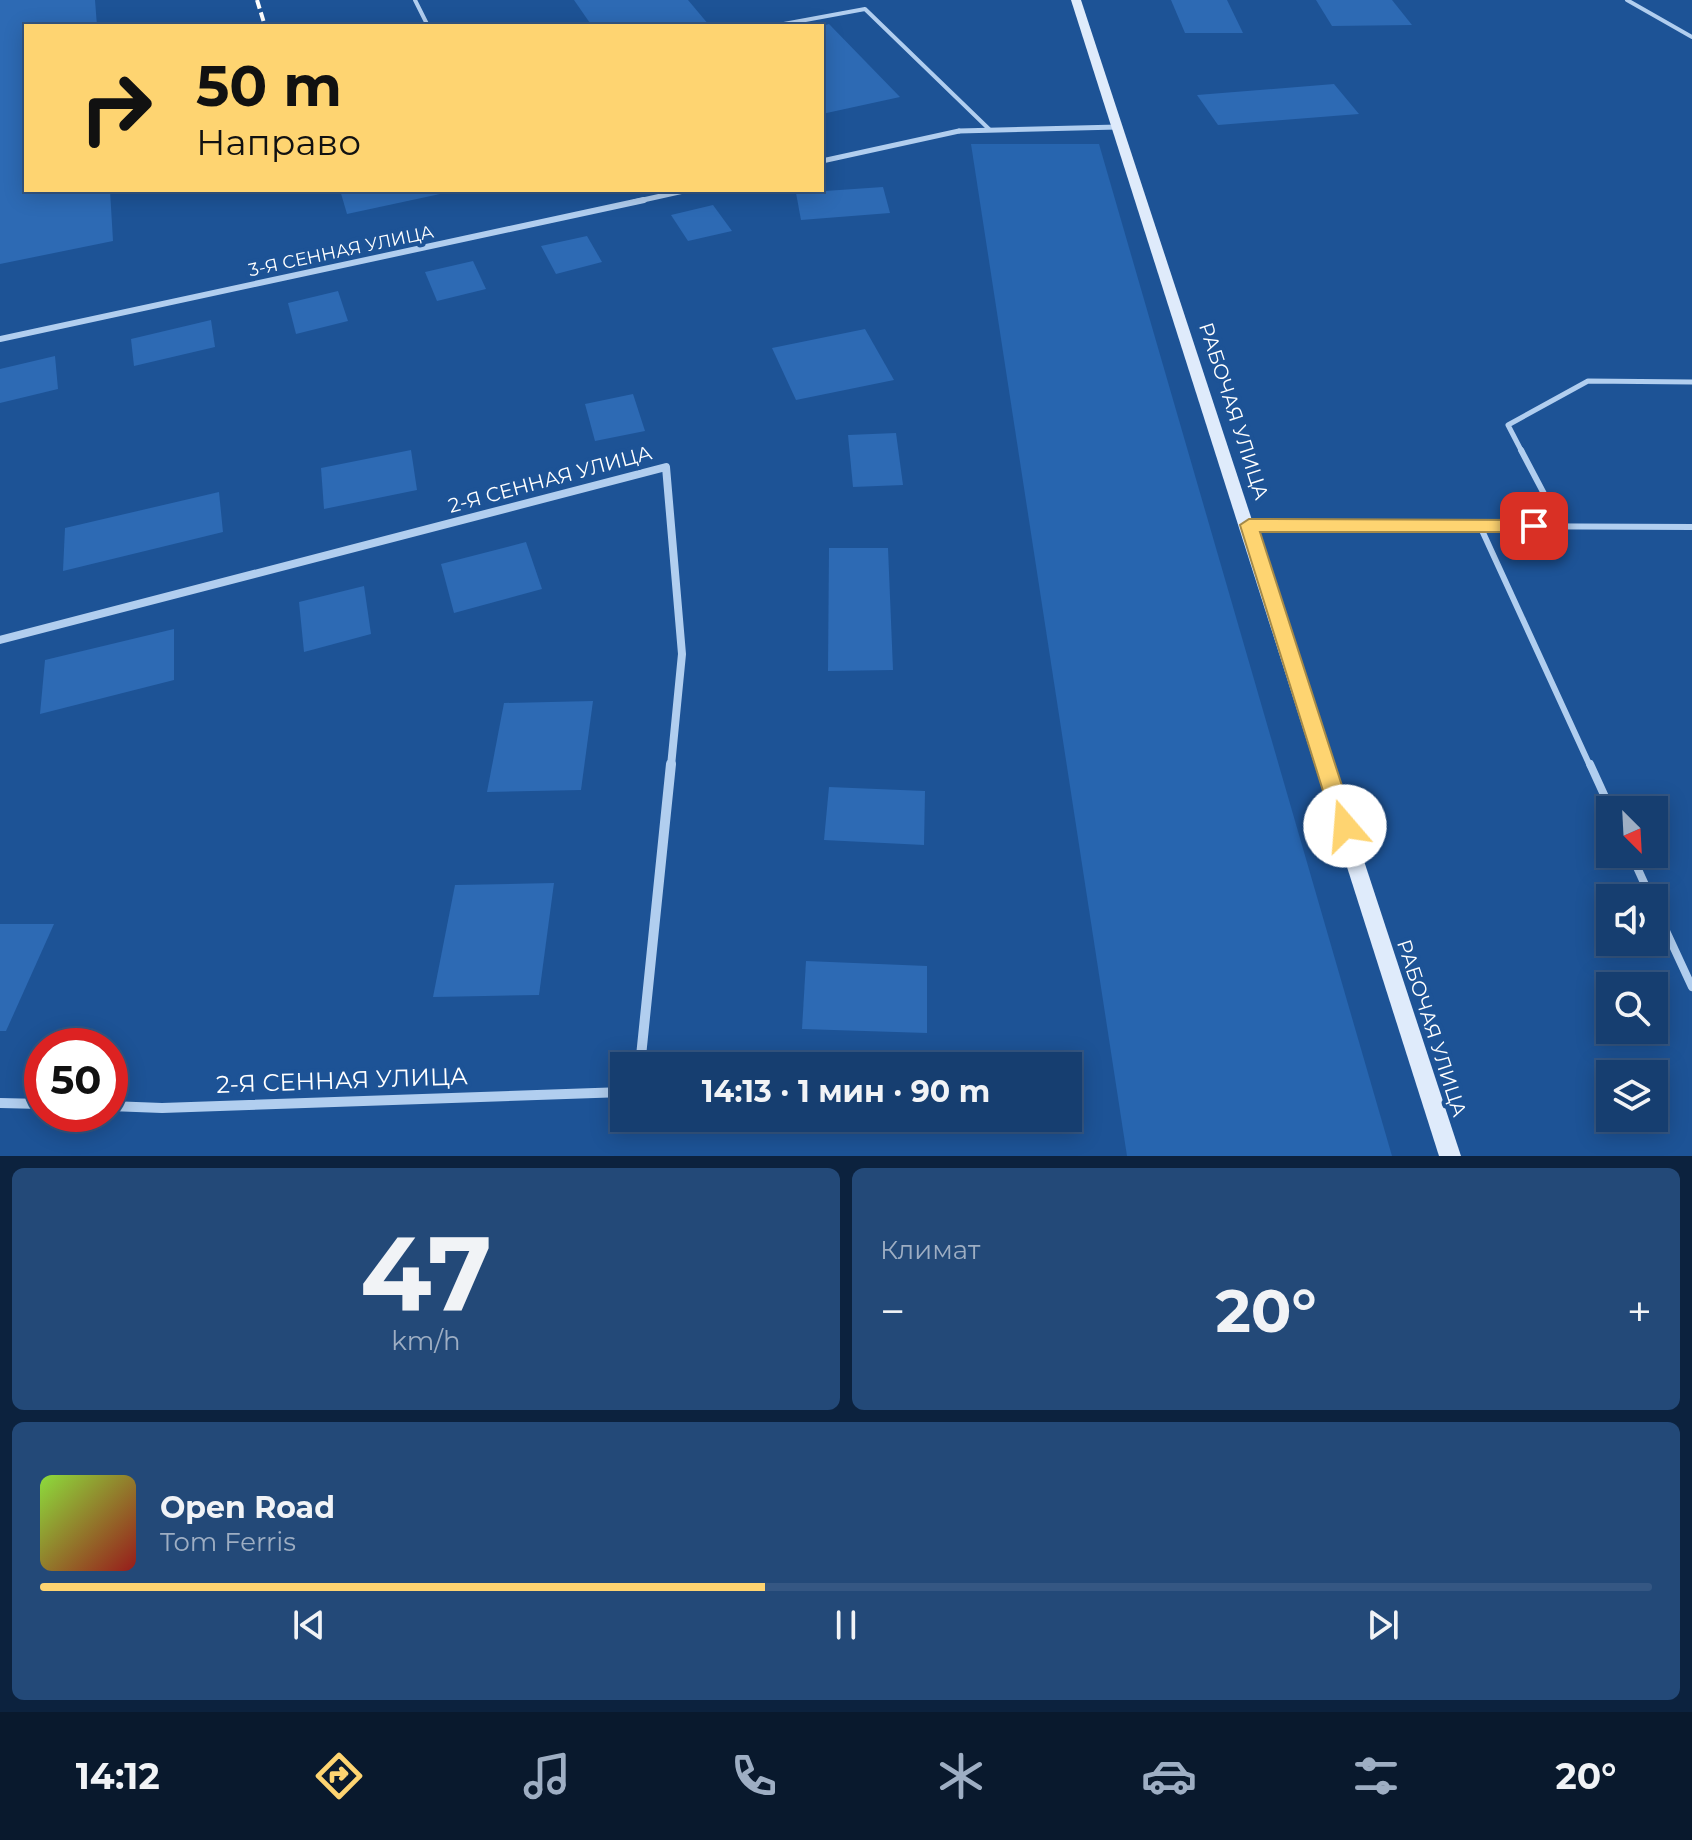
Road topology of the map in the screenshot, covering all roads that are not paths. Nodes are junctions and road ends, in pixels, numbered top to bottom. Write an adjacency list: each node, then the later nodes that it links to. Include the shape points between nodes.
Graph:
1 (415, 0): 4 (lane)
2 (1076, 0): 7 (main road, РАБОЧАЯ УЛИЦА)
3 (1627, 0): 6 (lane)
4 (427, 24)
5 (784, 24): 8 (lane, via 865,9)
6 (1692, 37)
7 (1118, 127): 8 (street); 14 (main road, РАБОЧАЯ УЛИЦА)
8 (990, 130): 9 (street)
9 (959, 131): 10 (street)
10 (824, 161)
11 (679, 192): 12 (street, 3-Я СЕННАЯ УЛИЦА)
12 (0, 339)
13 (1692, 382): 16 (lane, via 1588,381 1508,425)
14 (1249, 525): 15 (lane); 27 (main road, РАБОЧАЯ УЛИЦА)
15 (1480, 526): 16 (lane); 19 (lane)
16 (1561, 526): 17 (lane)
17 (1692, 527)
18 (0, 640): 22 (street, 2-Я СЕННАЯ УЛИЦА, via 666,467 682,654)
19 (1605, 796)
20 (1668, 935): 21 (lane)
21 (1692, 987)
22 (641, 1052)
23 (610, 1092): 26 (street, 2-Я СЕННАЯ УЛИЦА)
24 (0, 1103): 25 (street)
25 (24, 1104)
26 (128, 1107)
27 (1450, 1156)

